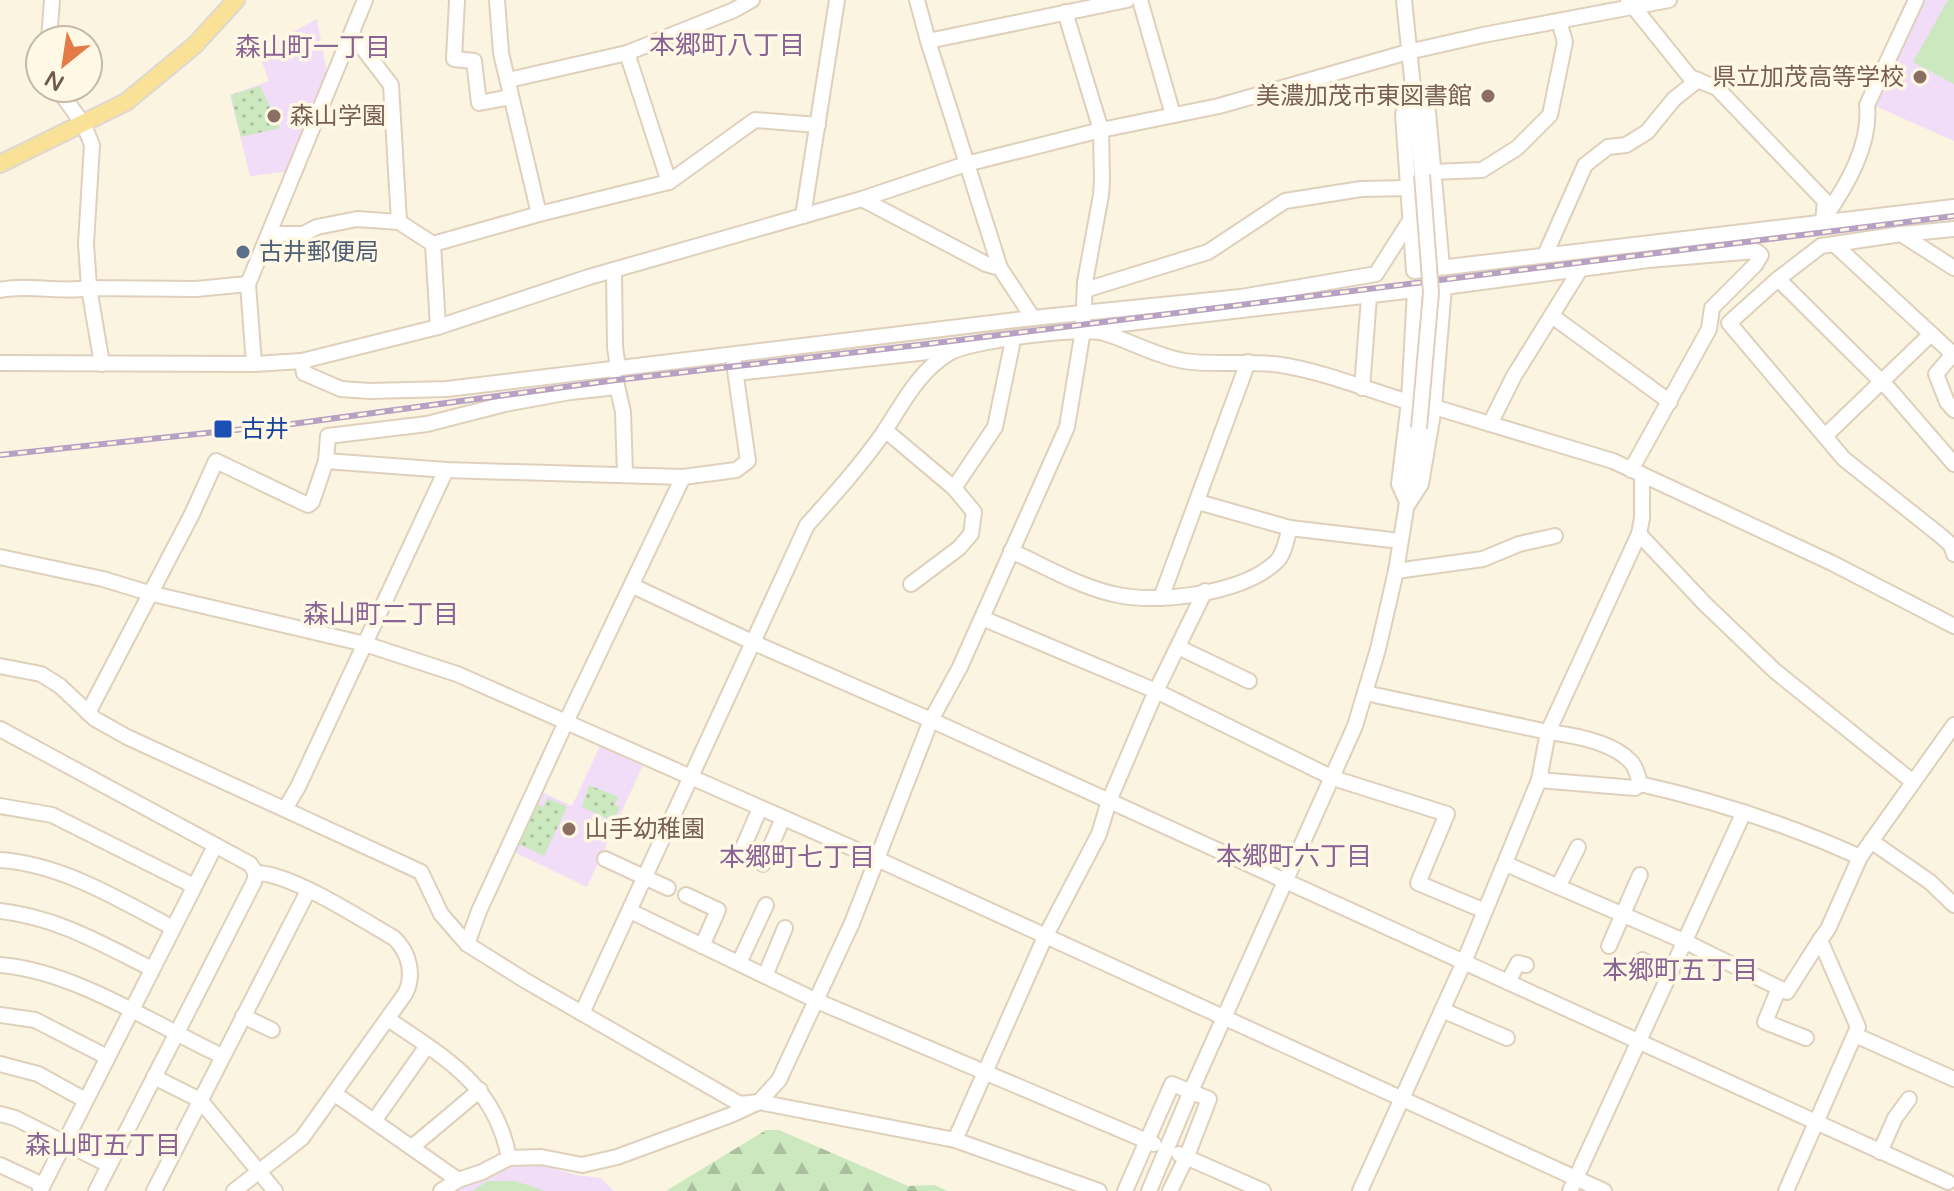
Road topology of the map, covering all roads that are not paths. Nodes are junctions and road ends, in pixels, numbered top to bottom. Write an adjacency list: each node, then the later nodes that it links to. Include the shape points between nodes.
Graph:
1 (52, 0): 17 (street)
2 (236, 0): 28 (main road, via 159,77)
3 (365, 0): 18 (street)
4 (457, 0): 25 (street, via 454,59 474,61 479,103)
5 (497, 0): 22 (street)
6 (752, 0): 21 (street)
7 (837, 0): 29 (street)
8 (917, 0): 19 (street)
9 (1127, 0): 15 (street)
10 (1140, 0): 27 (street)
11 (1404, 0): 20 (street)
12 (1669, 0): 14 (street)
13 (1916, 0): 41 (street, via 1867,105 1868,120 1851,175)
14 (1630, 3): 16 (street); 23 (street, via 1690,77)
15 (1065, 12): 19 (street); 30 (street)
16 (1559, 21): 20 (street); 33 (street, via 1565,42 1550,115 1517,148 1482,170)
17 (50, 24)
18 (352, 34): 42 (street, via 391,85); 44 (street)
19 (928, 41): 32 (street)
20 (1408, 52): 24 (street); 27 (street)
21 (627, 53): 22 (street); 34 (street)
22 (509, 80): 25 (street)
23 (1698, 80): 41 (street, via 1717,88 1825,201); 48 (street, via 1647,132 1626,145 1608,147 1585,165)
24 (1412, 93): 33 (street); 35 (street, via 1403,114)
25 (510, 97): 38 (street)
26 (69, 104): 28 (street)
27 (1173, 115): 30 (street)
28 (84, 125): 31 (main road); 58 (street, via 92,145)
29 (818, 125): 34 (street, via 755,120); 39 (street)
30 (1101, 130): 32 (street); 56 (street, via 1101,195)
31 (0, 164)
32 (966, 164): 36 (street); 51 (street)
33 (1427, 174): 50 (street); 96 (street, bridge, via 1431,293)
34 (669, 182): 38 (street)
35 (1409, 188): 40 (street); 56 (street, via 1361,189 1285,201 1208,252)
36 (862, 199): 39 (street); 51 (street)
37 (1954, 207): 41 (street)
38 (539, 214): 46 (street)
39 (803, 216): 53 (street)
40 (1411, 219): 50 (street, via 1414,271); 64 (street, via 1376,274)
41 (1823, 221): 48 (street)
42 (399, 222): 44 (street, via 357,219 303,234); 46 (street)
43 (1954, 229): 45 (street)
44 (269, 234): 55 (street)
45 (1901, 234): 47 (street); 49 (street)
46 (433, 244): 65 (street)
47 (1834, 244): 54 (street, via 1821,246); 66 (street)
48 (1545, 255): 50 (street)
49 (1951, 263)
50 (1442, 267)
51 (1000, 268): 63 (street)
52 (1581, 268): 57 (street); 62 (street); 82 (street, via 1756,251 1761,255 1712,308 1709,329)
53 (614, 270): 65 (street); 76 (street)
54 (1778, 279): 78 (street); 87 (street, via 1729,323)
55 (248, 284): 58 (street); 75 (street)
56 (1085, 286): 64 (street)
57 (1444, 287): 60 (street); 83 (street)
58 (89, 288): 59 (street); 74 (street)
59 (0, 290)
60 (1415, 290): 61 (street); 81 (street)
61 (1369, 297): 64 (street); 80 (street)
62 (1552, 316): 82 (street); 85 (street)
63 (1033, 318): 64 (street); 70 (street)
64 (1086, 325): 67 (street); 72 (street, via 1184,361); 102 (street, via 1067,427)
65 (438, 327): 71 (street)
66 (1931, 334): 69 (street); 78 (street)
67 (1013, 340): 68 (street); 94 (street, via 995,427)
68 (951, 352): 77 (street); 86 (street, via 922,375)
69 (1954, 353): 84 (street, via 1936,374)
70 (733, 356): 76 (street); 77 (street)
71 (302, 361): 75 (street); 76 (street, via 304,373 341,389 370,391 447,389)
72 (1248, 362): 80 (street, via 1284,365); 95 (street)
73 (0, 363): 74 (street)
74 (102, 364): 75 (street)
75 (254, 364)
76 (616, 368): 79 (street)
77 (736, 373): 93 (street, via 748,461 736,470)
78 (1881, 381): 87 (street); 89 (street)
79 (617, 387): 88 (street, via 505,404 427,424 328,436); 92 (street)
80 (1362, 388): 81 (street)
81 (1409, 402): 96 (street, via 1399,484)
82 (1670, 402): 91 (street)
83 (1434, 407): 85 (street); 96 (street, via 1421,484)
84 (1954, 410)
85 (1490, 424): 91 (street)
86 (885, 430): 94 (street); 112 (street, via 807,525)
87 (1825, 436): 101 (street, via 1844,459)
88 (326, 461): 90 (street); 108 (street, via 308,505 216,461)
89 (1954, 464)
90 (446, 470): 92 (street); 113 (street)
91 (1636, 473): 98 (street); 111 (street)
92 (625, 475): 93 (street)
93 (683, 477): 106 (street)
94 (954, 488): 105 (street, via 974,512 971,534)
95 (1198, 502): 97 (street); 109 (street)
96 (1408, 504): 100 (street)
97 (1290, 528): 100 (street); 107 (street, via 1277,561 1239,582)
98 (1639, 534): 124 (street); 128 (street, via 1775,671)
99 (1555, 536): 104 (street, via 1483,559)
100 (1400, 541): 104 (street)
101 (1953, 545)
102 (1011, 551): 109 (street, via 1098,590); 110 (street)
103 (0, 557): 108 (street)
104 (1396, 571): 118 (street)
105 (911, 584)
106 (633, 586): 112 (street); 121 (street)
107 (1205, 591): 109 (street); 114 (street)
108 (149, 593): 113 (street); 119 (street)
109 (1161, 598)
110 (982, 618): 117 (street); 120 (street)
111 (1954, 626)
112 (752, 642): 120 (street); 125 (street)
113 (365, 644): 121 (street, via 457,674); 133 (street)
114 (1178, 647): 116 (street); 117 (street)
115 (0, 666): 119 (street, via 41,674)
116 (1249, 681)
117 (1156, 691): 126 (street); 130 (street)
118 (1365, 693): 124 (street); 126 (street)
119 (88, 713): 133 (street, via 127,737)
120 (931, 720): 130 (street); 142 (street)
121 (566, 722): 125 (street); 166 (street)
122 (1954, 725): 128 (street)
123 (0, 729): 137 (street)
124 (1548, 732): 127 (street); 129 (street, via 1577,735 1616,751 1632,762)
125 (691, 777): 132 (street); 148 (street)
126 (1333, 778): 149 (street); 159 (street, via 1447,814 1418,883)
127 (1539, 780): 129 (street, via 1635,788); 145 (street)
128 (1913, 782): 136 (street)
129 (1640, 784): 134 (street)
130 (1109, 801): 149 (street); 163 (street, via 1099,834)
131 (0, 806): 150 (street, via 52,815)
132 (760, 808): 135 (street); 139 (street)
133 (285, 809): 166 (street, via 421,872 441,914)
134 (1744, 812): 140 (street); 165 (street)
135 (783, 818): 142 (street); 144 (street)
136 (1871, 841): 140 (street); 156 (street)
137 (215, 846): 146 (street, via 250,864); 150 (street)
138 (1578, 847): 151 (street)
139 (739, 857)
140 (1860, 857): 164 (street)
141 (605, 859): 148 (street)
142 (877, 859): 163 (street); 179 (street)
143 (0, 860): 161 (street, via 44,867)
144 (763, 864)
145 (1506, 864): 151 (street); 159 (street)
146 (256, 873): 153 (street); 188 (street)
147 (1640, 875): 160 (street)
148 (645, 877): 152 (street); 158 (street)
149 (1286, 883): 170 (street); 185 (street)
150 (194, 886): 161 (street)
151 (1558, 887): 160 (street)
152 (668, 888)
153 (308, 891): 184 (street); 186 (street, via 403,947 408,990)
154 (686, 895): 167 (street, via 718,910)
155 (766, 905): 171 (street)
156 (1954, 905)
157 (0, 911): 174 (street, via 62,925)
158 (630, 911): 167 (street); 182 (street)
159 (1485, 911): 170 (street)
160 (1623, 915): 165 (street); 168 (street)
161 (173, 928): 174 (street)
162 (785, 928): 176 (street)
163 (1045, 937): 185 (street); 197 (street)
164 (1820, 940): 178 (street, via 1787,992); 189 (street, via 1855,1017)
165 (1686, 942): 175 (street); 178 (street)
166 (467, 944): 182 (street)
167 (702, 946): 171 (street)
168 (1609, 946)
169 (1642, 960): 175 (street)
170 (1464, 962): 177 (street); 180 (street)
171 (739, 963): 176 (street)
172 (0, 965): 181 (street, via 62,978)
173 (1526, 965): 177 (street, via 1518,963)
174 (152, 969): 181 (street)
175 (1671, 975): 192 (street)
176 (765, 976): 179 (street)
177 (1508, 982): 192 (street)
178 (1779, 988): 191 (street, via 1765,1022)
179 (817, 1001): 197 (street); 207 (street, via 779,1080)
180 (1442, 1010): 190 (street); 206 (street)
181 (130, 1011): 188 (street); 195 (street)
182 (582, 1013): 207 (street, via 740,1104)
183 (0, 1015): 195 (street, via 35,1020)
184 (243, 1016): 187 (street); 194 (street)
185 (1225, 1018): 201 (street); 206 (street)
186 (388, 1019): 193 (street); 202 (street)
187 (272, 1030)
188 (176, 1035): 194 (street); 198 (street)
189 (1855, 1035): 199 (street); 210 (street)
190 (1507, 1038)
191 (1806, 1038)
192 (1640, 1044): 210 (street); 223 (street)
193 (427, 1046): 200 (street); 209 (street)
194 (222, 1056): 205 (street)
195 (107, 1057): 204 (street)
196 (0, 1064): 204 (street, via 38,1074)
197 (986, 1073): 211 (street); 212 (street)
198 (154, 1077): 205 (street); 219 (street)
199 (1954, 1079)
200 (480, 1090): 214 (street); 217 (street, via 497,1116)
201 (1191, 1091): 212 (street, via 1172,1084); 216 (street, via 1209,1099); 232 (street)
202 (335, 1094): 209 (street); 220 (street, via 302,1138)
203 (1909, 1099): 215 (street)
204 (85, 1100): 213 (street)
205 (200, 1100): 220 (street); 226 (street)
206 (1401, 1100): 223 (street); 235 (street)
207 (759, 1102): 211 (street); 217 (street, via 597,1163)
208 (0, 1114): 213 (street)
209 (374, 1121): 214 (street)
210 (1815, 1123): 215 (street); 237 (street)
211 (955, 1140): 230 (street)
212 (1150, 1142): 231 (street)
213 (64, 1143): 219 (street); 224 (street)
214 (412, 1147): 221 (street)
215 (1880, 1152): 222 (street)
216 (1181, 1154): 233 (street); 234 (street)
217 (509, 1158): 221 (street)
218 (0, 1165): 224 (street)
219 (109, 1165): 225 (street)
220 (260, 1173): 227 (street); 228 (street)
221 (458, 1180): 229 (street)
222 (1949, 1181)
223 (1573, 1185): 236 (street)
224 (41, 1188)
225 (96, 1191)
226 (154, 1191)
227 (234, 1191)
228 (275, 1191)
229 (441, 1191)
230 (1099, 1191)
231 (1125, 1191)
232 (1149, 1191)
233 (1170, 1191)
234 (1263, 1191)
235 (1360, 1191)
236 (1604, 1191)
237 (1786, 1191)

